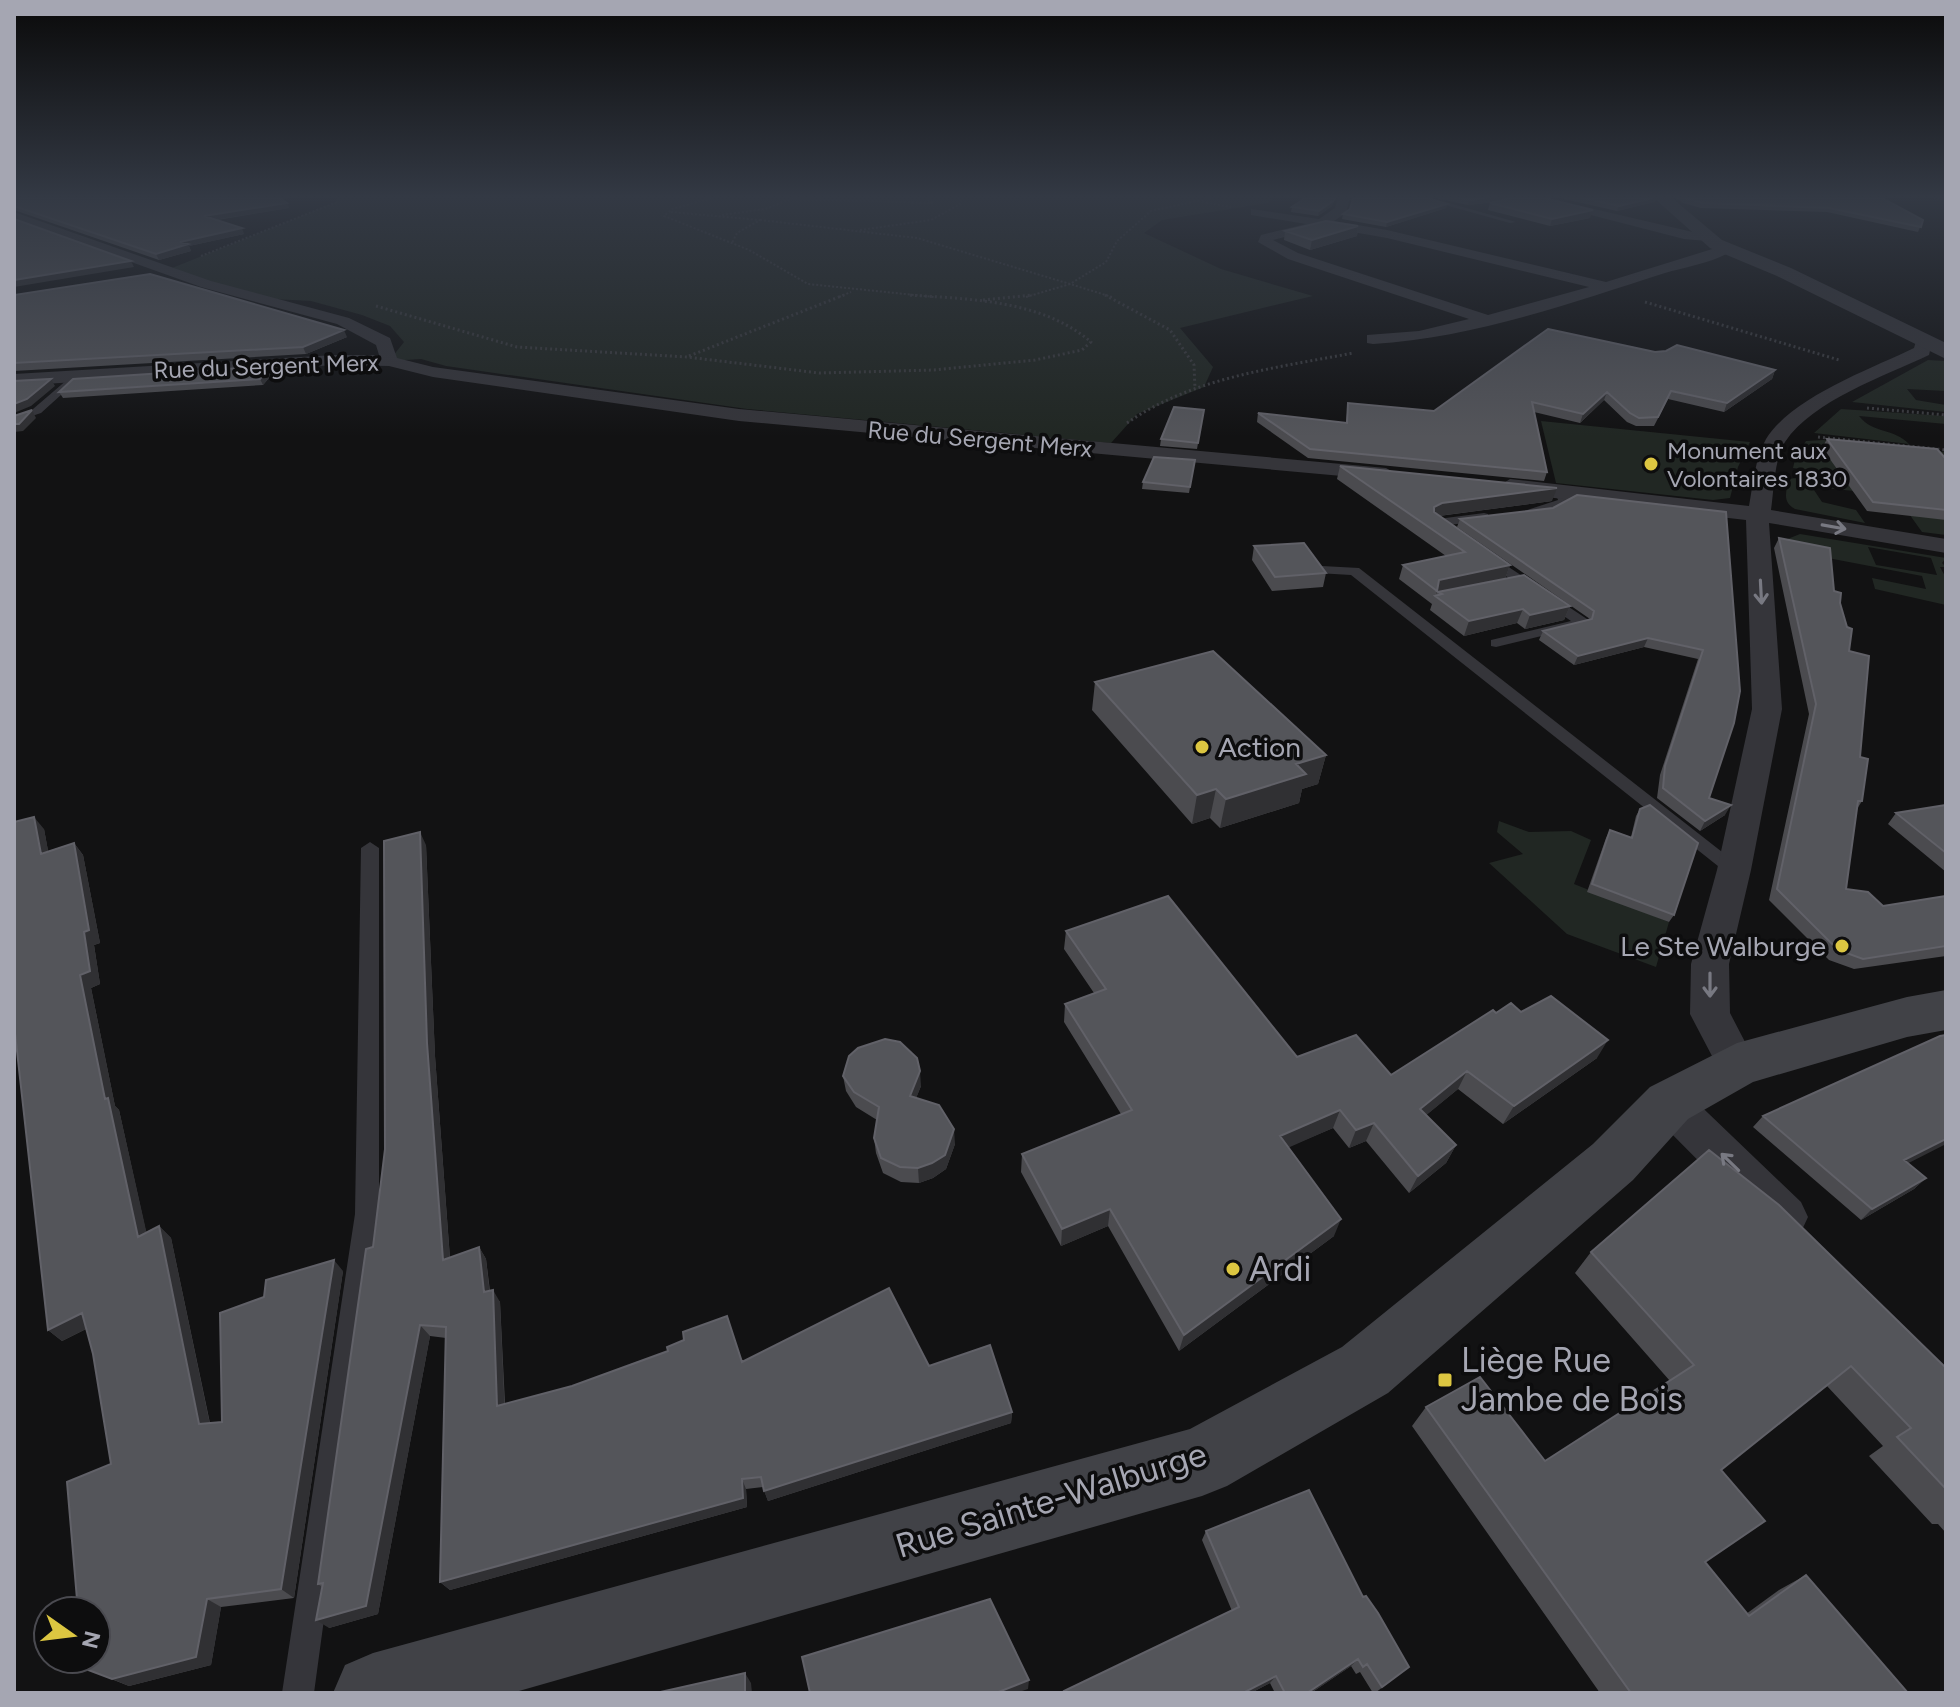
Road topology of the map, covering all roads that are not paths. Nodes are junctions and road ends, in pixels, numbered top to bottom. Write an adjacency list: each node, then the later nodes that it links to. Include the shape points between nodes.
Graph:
1 (192, 278): 12 (street, via 371,333 384,342)
2 (1359, 278): 7 (street)
3 (1570, 278): 6 (street)
4 (1641, 278): 6 (street)
5 (1795, 278): 10 (street)
6 (1607, 289): 7 (street)
7 (1487, 320): 9 (street)
8 (1939, 321): 10 (street)
9 (1382, 339)
10 (1923, 342): 11 (street); 19 (street, via 1923,351 1815,403 1781,433)
11 (1946, 352)
12 (389, 361): 13 (street, Rue du Sergent Merx); 16 (street, Rue du Sergent Merx, via 641,403)
13 (78, 375): 14 (street, Rue du Sergent Merx); 15 (lane, via 37,411)
14 (14, 380)
15 (14, 419)
16 (1403, 475)
17 (1481, 483): 18 (street)
18 (1561, 491): 19 (street); 20 (lane, via 1565,502 1550,509 1438,523)
19 (1757, 514): 21 (street, one-way to 21); 26 (street, one-way to 26, via 1767,709)
20 (1462, 539)
21 (1946, 546)
22 (1475, 548): 24 (lane, via 1516,583 1582,622)
23 (1322, 570): 26 (lane, via 1354,571)
24 (1496, 643)
25 (370, 848): 31 (lane, via 367,1214)
26 (1734, 870): 28 (street, one-way to 28, via 1710,964 1710,1014)
27 (1946, 1010): 28 (main road, Rue Sainte-Walburge)
28 (1737, 1065): 29 (main road, Rue Sainte-Walburge)
29 (1669, 1103): 30 (street, one-way to 29); 32 (main road, Rue Sainte-Walburge, via 1613,1162 1365,1370 1202,1461)
30 (1813, 1243)
31 (298, 1693)
32 (373, 1693)

